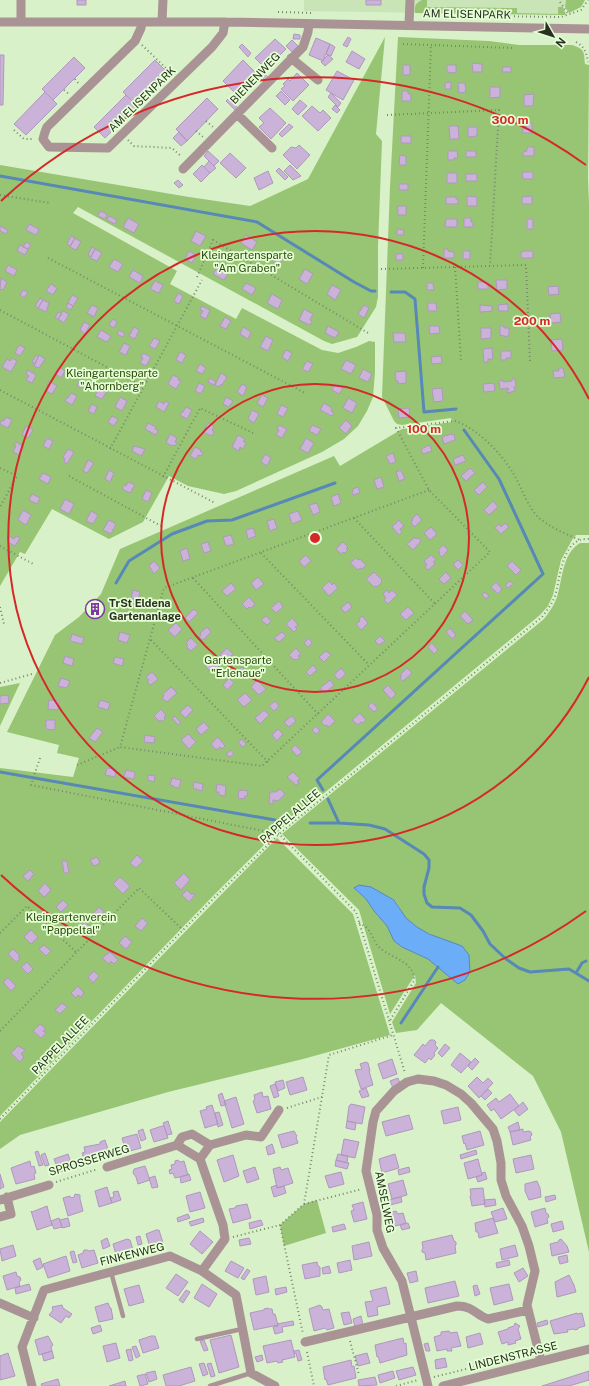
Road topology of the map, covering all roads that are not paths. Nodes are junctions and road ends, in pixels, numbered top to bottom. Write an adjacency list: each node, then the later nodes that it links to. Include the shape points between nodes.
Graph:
1 (21, 0): 6 (street)
2 (163, 0): 4 (street)
3 (410, 0): 10 (street)
4 (162, 21): 7 (street, AM ELISENPARK); 8 (street, AM ELISENPARK)
5 (0, 22): 6 (street, AM ELISENPARK)
6 (21, 22): 7 (street, AM ELISENPARK)
7 (142, 22): 8 (street, AM ELISENPARK, via 136,39 48,127 43,140 49,147 108,148 212,48 223,33)
8 (225, 22): 9 (street, AM ELISENPARK)
9 (309, 24): 10 (street, AM ELISENPARK); 12 (street, BIENENWEG, via 303,47)
10 (409, 25): 11 (street, AM ELISENPARK)
11 (589, 29)
12 (291, 58): 13 (street, BIENENWEG); 14 (street, BIENENWEG)
13 (318, 80)
14 (237, 114): 15 (street, BIENENWEG); 16 (street, BIENENWEG)
15 (272, 148)
16 (186, 166)
17 (280, 1110): 19 (street, via 261,1137 246,1135)
18 (177, 1145): 19 (street, SPROSSERWEG, via 182,1137 192,1134); 20 (street); 21 (street, SPROSSERWEG)
19 (210, 1145): 20 (street)
20 (200, 1159): 25 (street, via 223,1225 225,1240)
21 (107, 1166)
22 (49, 1184): 23 (street, SPROSSERWEG)
23 (4, 1199): 24 (street, SPROSSERWEG, via 11,1214)
24 (0, 1217)
25 (202, 1271): 26 (street, FINKENWEG, via 170,1256); 32 (street, FINKENWEG, via 236,1295)
26 (110, 1272): 29 (lane); 30 (street, FINKENWEG, via 44,1290)
27 (0, 1303): 30 (street)
28 (528, 1310): 31 (street, via 488,1319 472,1309 457,1306); 31 (street, AMSELWEG, via 526,1306 535,1271 522,1226 506,1196 501,1180 501,1163 493,1129 461,1094 446,1085 418,1079 407,1082 394,1091 376,1111 366,1171 377,1215 377,1230 383,1248 402,1281); 36 (street)
29 (123, 1316)
30 (34, 1318): 39 (street, FINKENWEG, via 22,1347)
31 (411, 1318): 34 (street); 38 (street, AMSELWEG)
32 (242, 1328): 33 (lane); 37 (street, FINKENWEG)
33 (197, 1339)
34 (305, 1342)
35 (589, 1349): 36 (street, LINDENSTRASSE)
36 (541, 1361): 42 (street, LINDENSTRASSE)
37 (251, 1373): 40 (lane); 41 (street)
38 (427, 1382)
39 (32, 1386)
40 (210, 1386)
41 (275, 1386)
42 (443, 1386)

